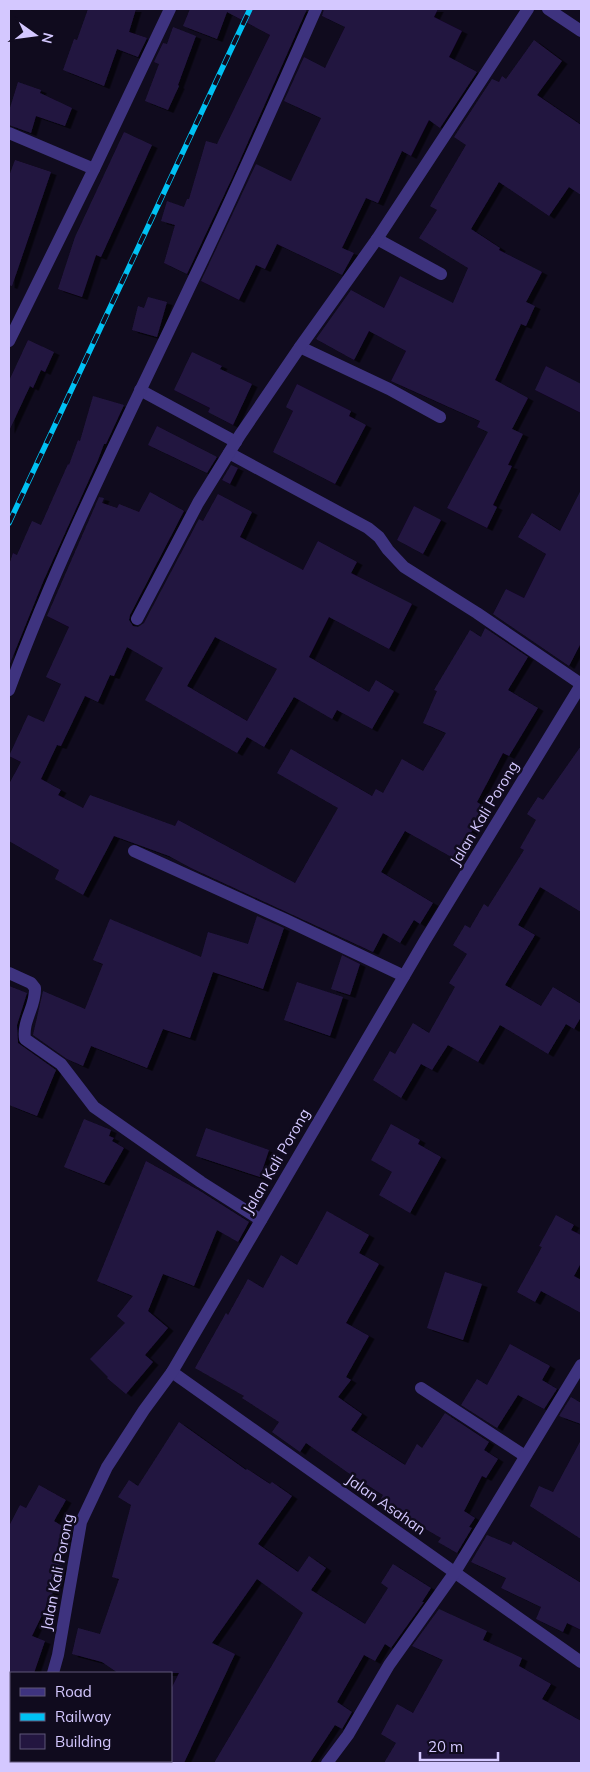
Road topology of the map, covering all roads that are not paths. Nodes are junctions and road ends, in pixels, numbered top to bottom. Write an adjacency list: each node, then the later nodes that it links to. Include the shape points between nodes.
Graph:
1 (170, 9): 7 (street)
2 (316, 9): 12 (street, via 255,150)
3 (528, 9): 8 (street)
4 (548, 9): 5 (street)
5 (581, 31)
6 (9, 133): 7 (street)
7 (94, 169): 10 (street)
8 (377, 239): 9 (street); 11 (street)
9 (441, 274)
10 (9, 341)
11 (300, 347): 13 (street); 14 (street)
12 (140, 390): 14 (street); 18 (street, via 108,455)
13 (440, 417)
14 (236, 442): 15 (street)
15 (229, 454): 16 (street, via 198,503); 17 (street, via 368,528 404,567 477,613)
16 (137, 619)
17 (581, 687): 21 (street, Jalan Kali Porong)
18 (9, 690)
19 (134, 851): 21 (street)
20 (9, 974): 22 (street, via 36,988 24,1030 26,1039 61,1064 94,1107)
21 (404, 976): 22 (street, Jalan Kali Porong)
22 (260, 1220): 24 (street, Jalan Kali Porong)
23 (581, 1365): 26 (street)
24 (172, 1372): 27 (street, Jalan Asahan); 29 (street, Jalan Kali Porong, via 107,1467 81,1522)
25 (421, 1388): 26 (street)
26 (525, 1456): 27 (street)
27 (455, 1572): 28 (street, Jalan Asahan); 30 (street, via 389,1665 348,1735)
28 (581, 1662)
29 (53, 1672)
30 (327, 1763)

